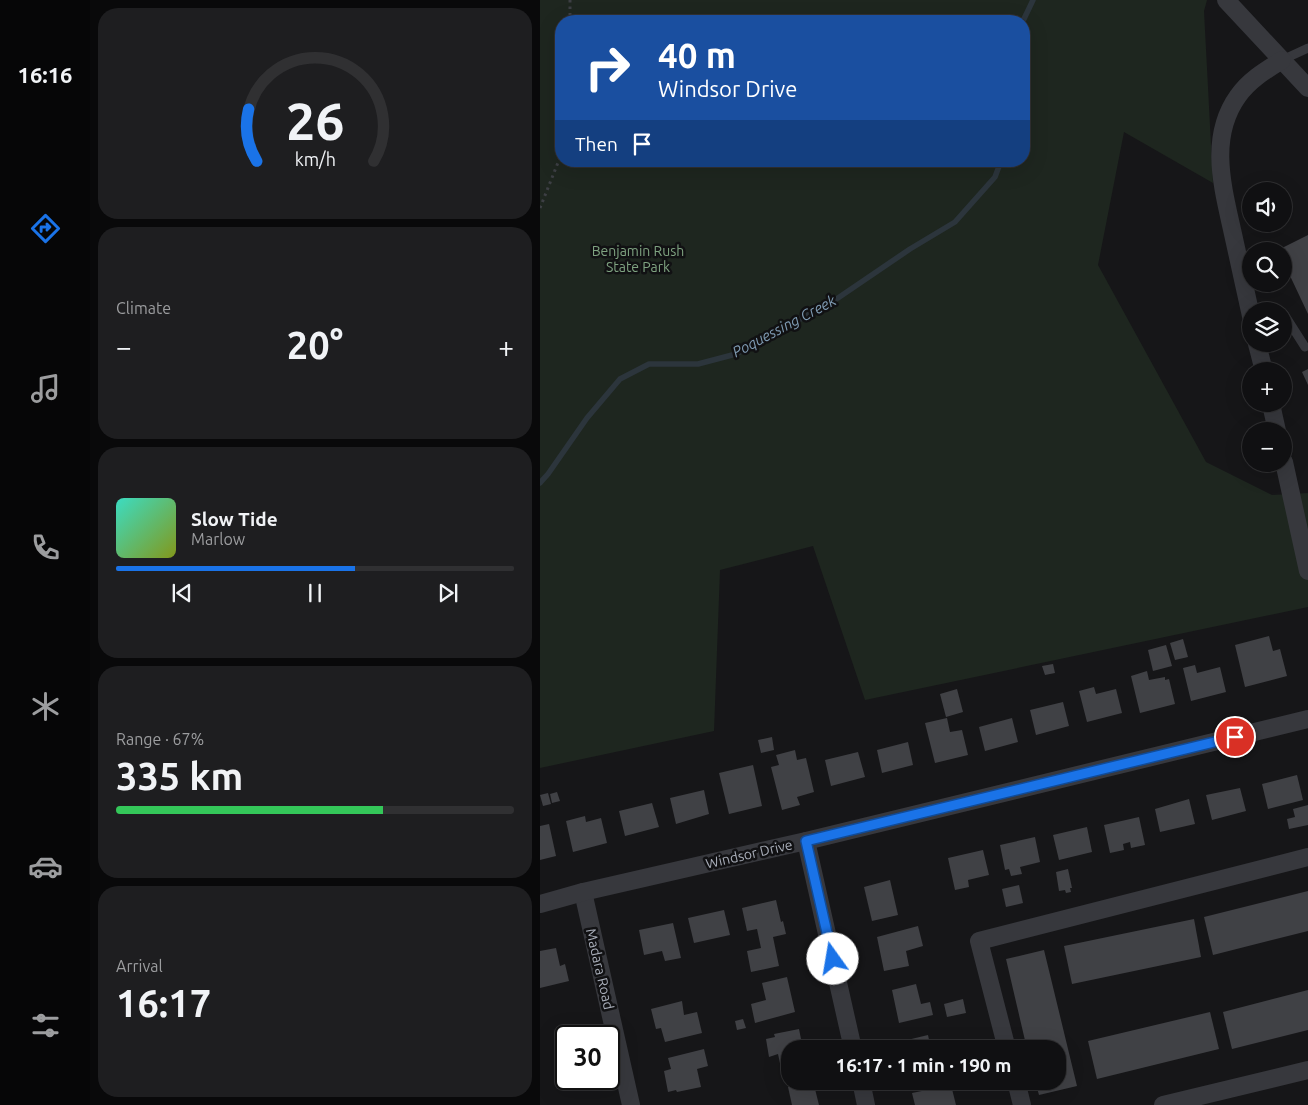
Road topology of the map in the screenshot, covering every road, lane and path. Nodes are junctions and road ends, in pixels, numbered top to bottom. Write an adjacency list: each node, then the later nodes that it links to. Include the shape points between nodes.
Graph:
1 (570, 0): 3 (path)
2 (1226, 0): 5 (street)
3 (570, 15)
4 (1308, 48): 5 (lane)
5 (1282, 60): 6 (street); 9 (street, via 1262,73 1238,96 1230,110 1220,146 1221,179)
6 (1308, 88)
7 (556, 167): 8 (path)
8 (540, 208)
9 (1248, 302)
10 (1292, 327): 11 (lane)
11 (1305, 348)
12 (1286, 472): 13 (street)
13 (1308, 571)
14 (1308, 719): 15 (street, Windsor Drive)
15 (806, 841): 17 (street, Windsor Drive); 19 (street)
16 (1308, 857): 20 (street, via 979,941)
17 (583, 892): 18 (street, Windsor Drive); 24 (street, Madara Road)
18 (540, 904)
19 (852, 1040)
20 (1005, 1040)
21 (1308, 1070): 27 (street)
22 (863, 1090): 25 (street)
23 (1018, 1090): 26 (street)
24 (631, 1105)
25 (866, 1105)
26 (1022, 1105)
27 (1163, 1105)

